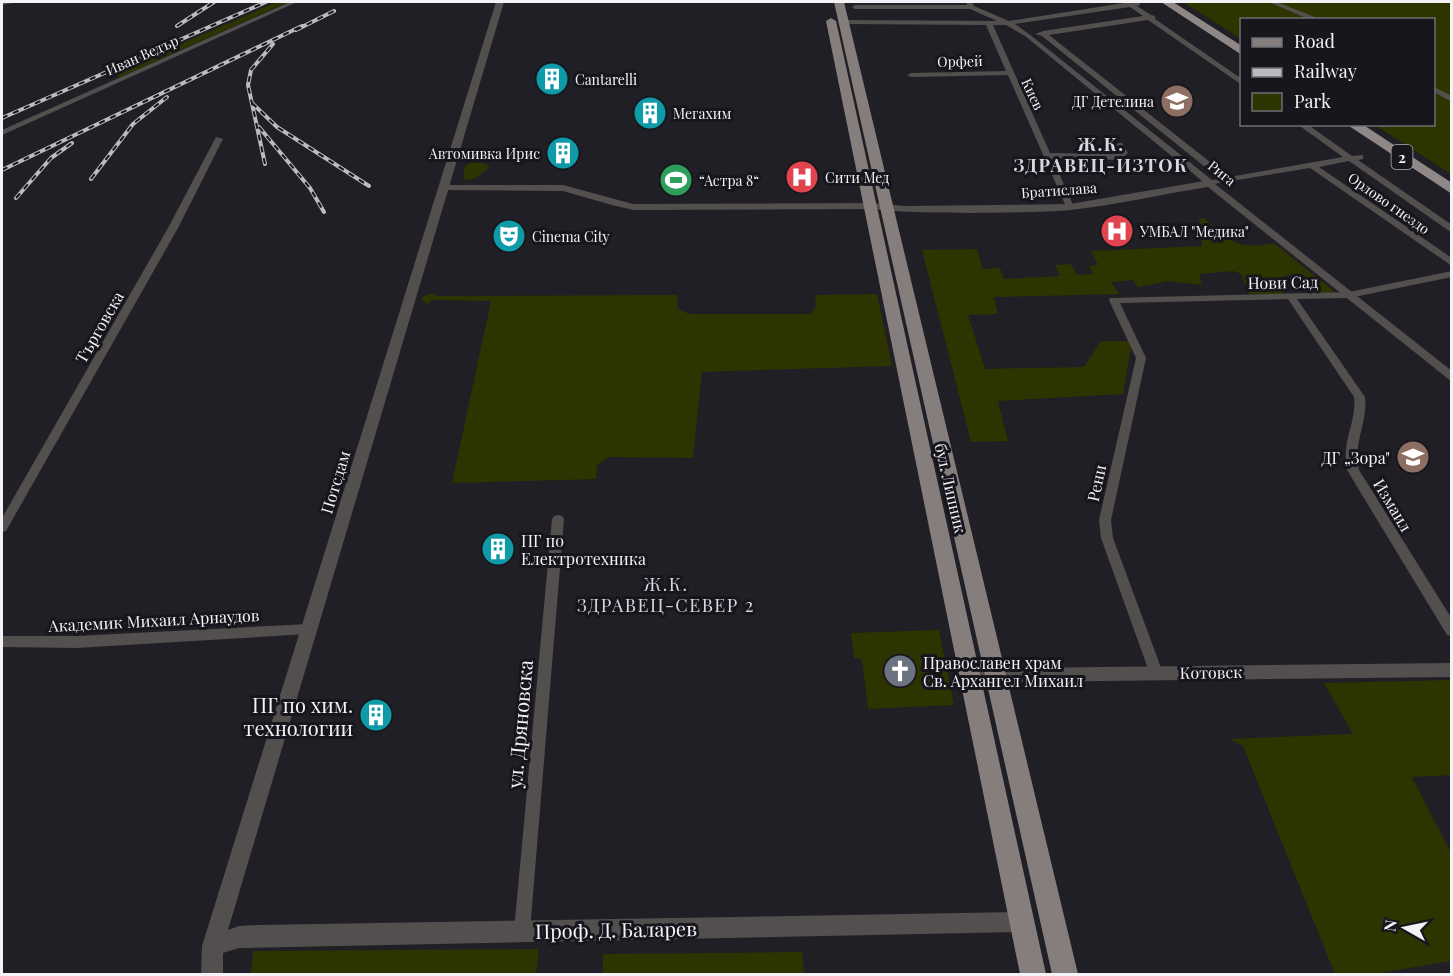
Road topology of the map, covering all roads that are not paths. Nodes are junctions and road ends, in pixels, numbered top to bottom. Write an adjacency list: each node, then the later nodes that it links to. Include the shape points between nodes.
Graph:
1 (15, 2): 9 (street)
2 (294, 2): 33 (street, Иван Ведър)
3 (501, 2): 42 (street, Потсдам)
4 (827, 2): 45 (main road, бул. Липник)
5 (839, 2): 16 (main road, бул. Липник)
6 (1166, 2): 22 (highway)
7 (1176, 2): 21 (highway)
8 (1272, 2): 15 (street)
9 (2, 3)
10 (1132, 3): 14 (street); 17 (street)
11 (896, 4): 12 (street); 13 (street)
12 (970, 4): 17 (street, Рига)
13 (855, 7)
14 (1153, 17): 19 (street); 25 (street); 26 (street)
15 (1314, 18)
16 (844, 22): 18 (street); 45 (main road, бул. Липник)
17 (1008, 23): 18 (street); 20 (street, Рига)
18 (989, 24): 23 (street, Киев)
19 (1043, 33): 20 (street); 39 (street)
20 (1027, 35): 41 (street, Рига)
21 (1240, 43)
22 (1240, 50)
23 (1009, 73): 24 (street, Орфей); 36 (street, Киев)
24 (911, 75)
25 (1240, 75)
26 (1240, 82)
27 (1435, 90): 28 (street)
28 (1452, 100)
29 (1304, 126): 37 (street)
30 (1315, 126): 37 (street)
31 (1355, 126): 43 (highway, 2)
32 (1367, 126): 40 (highway, 2)
33 (2, 133)
34 (219, 139): 55 (street, Търговска, via 173,228)
35 (1119, 145): 36 (street, via 1124,153 1120,157)
36 (1047, 155): 44 (street, Киев)
37 (1355, 158): 38 (street, Братислава); 46 (street); 47 (street)
38 (1311, 165): 39 (street, Братислава); 48 (street, Орлово гнездо)
39 (1226, 179): 41 (street, Братислава)
40 (1452, 181)
41 (1210, 183): 44 (street, Братислава); 50 (street, Рига)
42 (443, 188): 45 (street, via 563,188 633,207 807,206 833,212); 56 (street, Потсдам)
43 (1452, 190)
44 (1071, 207): 45 (street, Братислава)
45 (884, 209): 61 (main road, бул. Липник); 62 (main road, бул. Липник)
46 (1452, 221)
47 (1452, 230)
48 (1452, 263)
49 (1452, 274): 50 (street, Нови Сад)
50 (1349, 295): 51 (street, Нови Сад); 53 (street, Рига)
51 (1291, 297): 52 (street, Нови Сад); 57 (street, Измаил, via 1359,397 1361,405 1349,447 1353,470)
52 (1114, 300): 60 (street, Рени, via 1141,358 1105,520 1107,538)
53 (1452, 378)
54 (558, 519): 64 (street, ул. Дряновска)
55 (2, 528)
56 (308, 629): 58 (street, Академик Михаил Арнаудов); 65 (street, Потсдам)
57 (1452, 632)
58 (2, 642)
59 (1452, 670): 60 (street, Котовск)
60 (1156, 673): 61 (street, Котовск)
61 (994, 676): 62 (street, Котовск); 68 (main road, бул. Липник)
62 (971, 679): 63 (main road, бул. Липник)
63 (1021, 922): 64 (street, Проф. Д. Баларев); 67 (main road, бул. Липник)
64 (522, 931): 65 (street, Проф. Д. Баларев, via 249,937)
65 (213, 945): 66 (street, Потсдам)
66 (212, 975)
67 (1033, 975)
68 (1065, 975)

